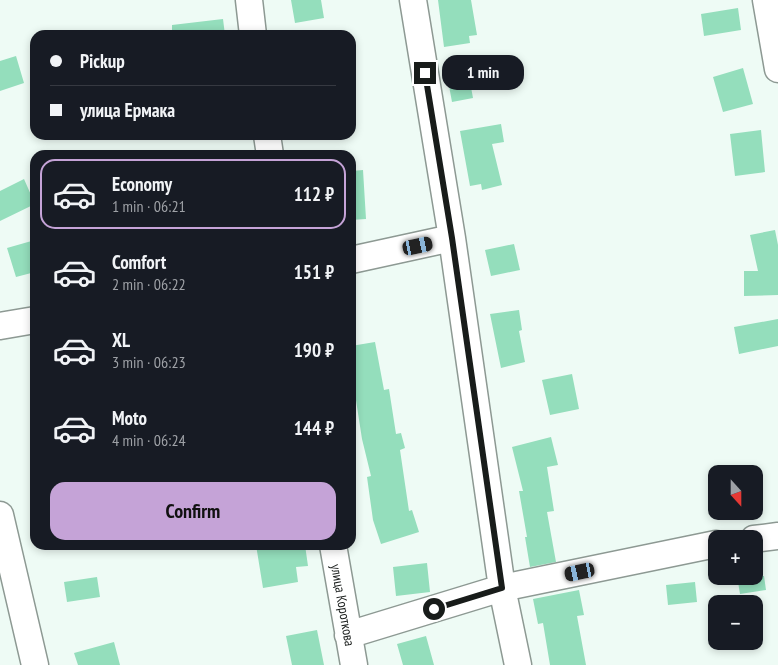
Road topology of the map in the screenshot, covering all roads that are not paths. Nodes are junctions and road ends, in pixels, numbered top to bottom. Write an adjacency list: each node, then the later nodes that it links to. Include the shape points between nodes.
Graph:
1 (249, 0): 4 (street)
2 (413, 0): 6 (street)
3 (766, 0): 5 (street)
4 (252, 30)
5 (778, 69)
6 (452, 238): 7 (street); 15 (street)
7 (356, 259)
8 (30, 321): 9 (street)
9 (0, 326)
10 (0, 515): 17 (street)
11 (778, 536): 12 (street)
12 (763, 538)
13 (708, 546): 15 (street)
14 (334, 550): 16 (street, улица Короткова)
15 (502, 588): 16 (street); 19 (street)
16 (348, 635): 18 (street, улица Короткова)
17 (35, 665)
18 (354, 665)
19 (518, 665)

